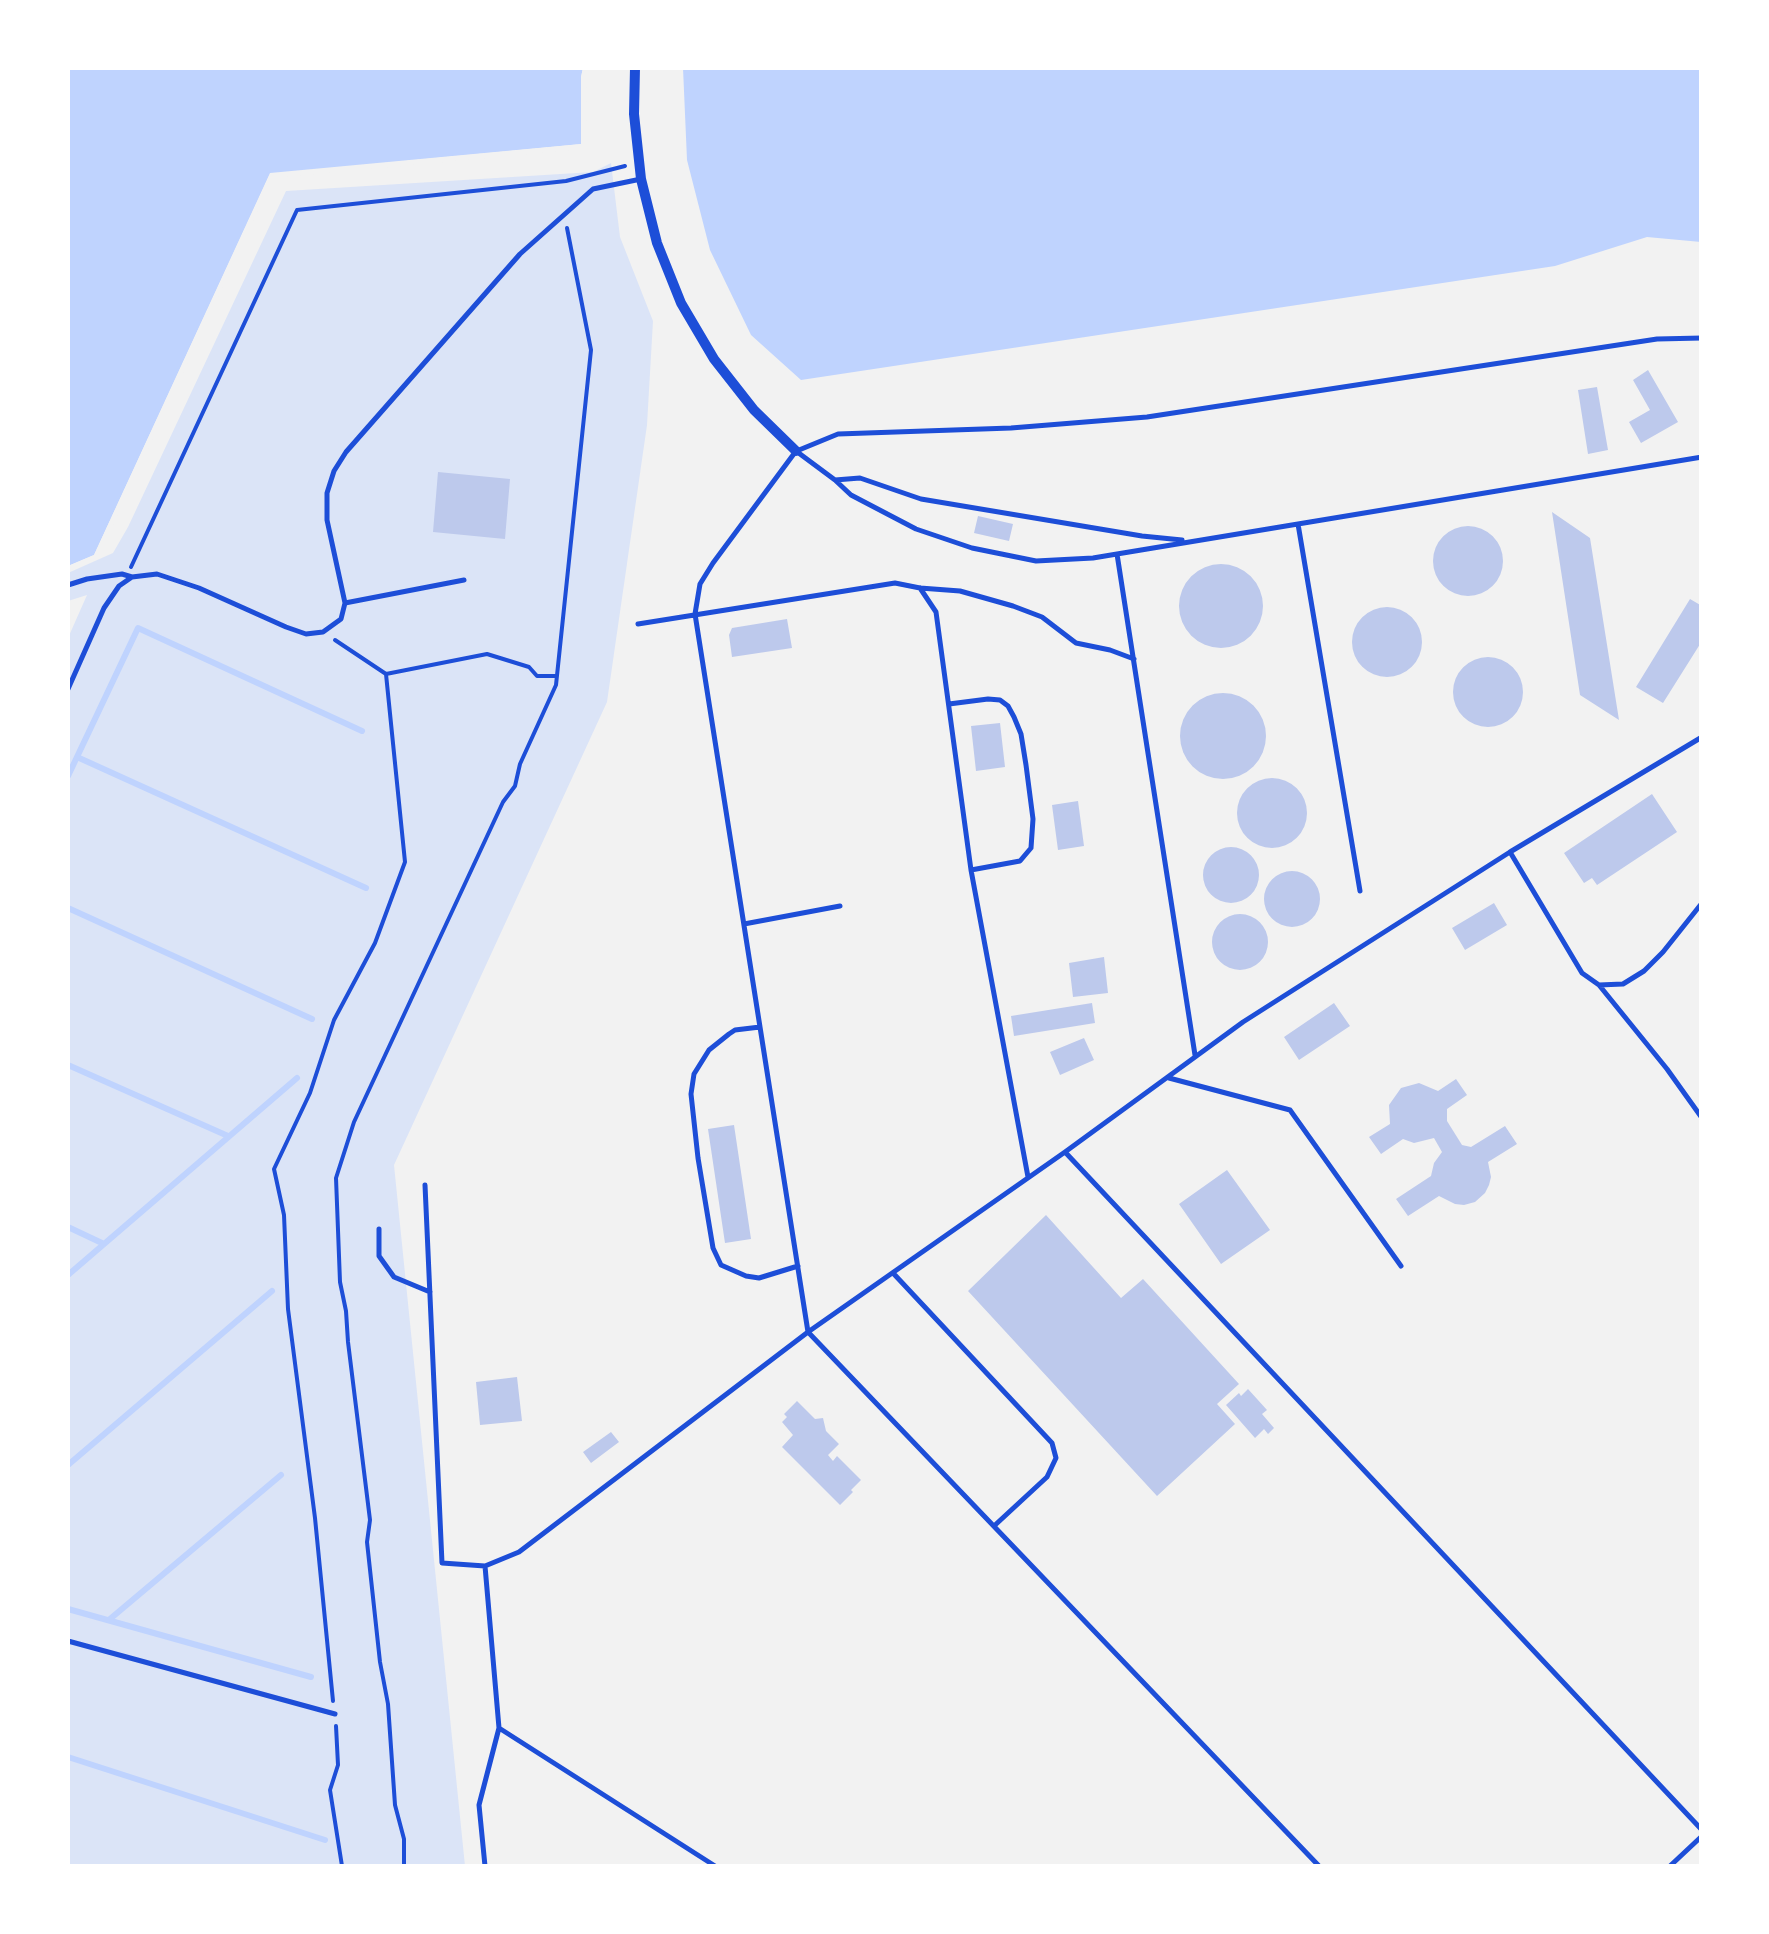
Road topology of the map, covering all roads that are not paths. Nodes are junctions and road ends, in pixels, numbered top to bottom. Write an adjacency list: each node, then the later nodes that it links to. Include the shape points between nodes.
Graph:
1 (635, 68): 2 (street)
2 (641, 180): 4 (street, via 681,303 714,359); 14 (lane, via 593,189 564,213 346,452 327,493)
3 (1702, 338): 4 (lane, via 1657,339 1146,417 838,434)
4 (796, 451): 6 (lane); 15 (lane, via 706,573)
5 (1702, 457): 7 (lane)
6 (835, 480): 8 (lane, via 860,478 921,499); 9 (lane, via 916,529 972,548 1036,561)
7 (1298, 524): 8 (lane); 23 (lane)
8 (1193, 542): 9 (lane)
9 (1117, 554): 17 (lane)
10 (132, 577): 12 (lane); 14 (lane, via 157,574 306,634 342,619); 18 (lane, via 104,608)
11 (464, 580): 14 (lane)
12 (68, 585)
13 (920, 588): 15 (lane, via 895,583); 17 (lane, via 960,591 1029,611 1076,643); 19 (lane, via 936,612)
14 (345, 603)
15 (695, 614): 16 (lane); 26 (lane)
16 (638, 624)
17 (1134, 659): 29 (lane)
18 (68, 689)
19 (948, 704): 22 (lane); 22 (lane, via 988,699 1008,706 1026,765 1031,848 1020,861)
20 (1702, 737): 21 (lane)
21 (1510, 852): 27 (lane, via 1582,973); 29 (lane)
22 (971, 870): 33 (lane)
23 (1360, 891)
24 (1702, 902): 27 (lane, via 1644,971 1623,984)
25 (840, 906): 26 (lane)
26 (744, 924): 28 (lane)
27 (1599, 985): 31 (lane)
28 (760, 1027): 36 (lane); 36 (lane, via 729,1034 694,1074 698,1158 721,1264 759,1278)
29 (1195, 1055): 30 (lane)
30 (1166, 1077): 32 (lane); 37 (lane, via 1290,1110)
31 (1702, 1118)
32 (1064, 1152): 33 (lane); 46 (lane)
33 (1028, 1177): 38 (lane)
34 (425, 1185): 39 (lane)
35 (379, 1229): 39 (lane, via 379,1256 394,1276)
36 (798, 1266): 40 (lane)
37 (1400, 1266)
38 (892, 1272): 40 (lane); 41 (lane, via 1052,1443 1056,1458 1047,1477)
39 (430, 1292): 42 (lane, via 442,1563)
40 (808, 1332): 41 (lane); 42 (lane, via 519,1552)
41 (994, 1526): 49 (lane)
42 (485, 1566): 45 (lane)
43 (68, 1641): 44 (lane)
44 (335, 1714)
45 (499, 1728): 47 (lane, via 479,1805); 48 (lane)
46 (1702, 1833): 50 (lane)
47 (486, 1866)
48 (715, 1866)
49 (1319, 1866)
50 (1670, 1866)

